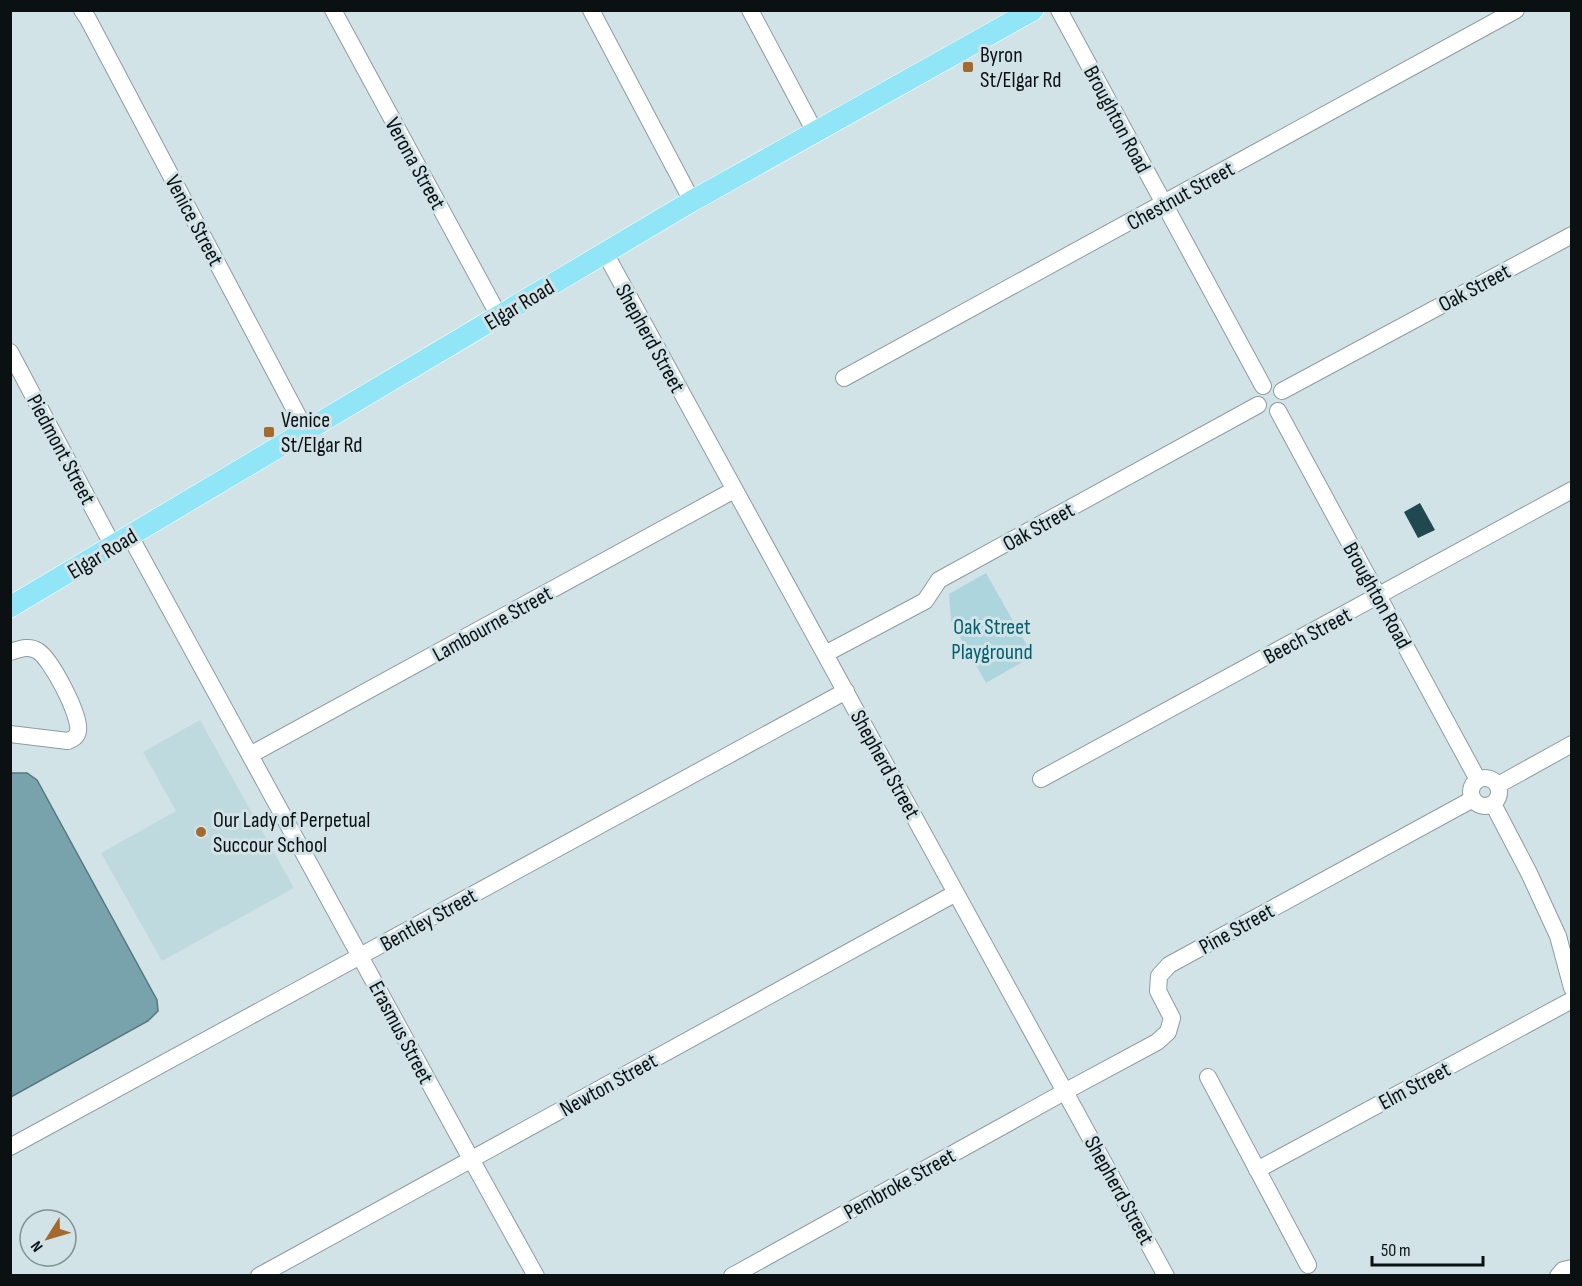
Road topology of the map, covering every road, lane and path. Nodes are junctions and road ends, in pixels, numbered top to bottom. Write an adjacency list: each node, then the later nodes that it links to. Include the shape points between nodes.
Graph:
1 (82, 10): 20 (street, Venice Street)
2 (333, 10): 13 (street, Verona Street)
3 (591, 10): 9 (street)
4 (750, 10): 8 (street)
5 (1059, 10): 10 (street, Broughton Road)
6 (1516, 10): 10 (street, Chestnut Street)
7 (1026, 12): 8 (main road, Elgar Road)
8 (815, 132): 9 (main road, Elgar Road)
9 (692, 201): 12 (main road, Elgar Road)
10 (1164, 204): 15 (street, Chestnut Street); 16 (street, Broughton Road)
11 (1572, 235): 17 (street, Oak Street)
12 (605, 253): 13 (main road, Elgar Road); 21 (street, Shepherd Street)
13 (499, 316): 20 (main road, Elgar Road)
14 (10, 351): 23 (street, Piedmont Street)
15 (844, 378)
16 (1263, 386): 17 (street, via 1276,385); 18 (street, via 1257,392)
17 (1282, 391): 19 (street, via 1284,400)
18 (1258, 405): 19 (street, via 1268,413); 27 (street, Oak Street, via 939,580 925,601)
19 (1278, 411): 24 (street, Broughton Road)
20 (306, 431): 23 (main road, Elgar Road)
21 (734, 490): 27 (street, Shepherd Street); 31 (street, Lambourne Street)
22 (1572, 490): 24 (street, Beech Street)
23 (121, 541): 25 (main road, Elgar Road); 31 (street, Erasmus Street)
24 (1379, 596): 32 (street, Beech Street); 33 (street, Broughton Road)
25 (10, 607)
26 (10, 652): 29 (street, via 29,648 44,656 60,680 78,729 68,741)
27 (825, 654): 28 (street, Shepherd Street)
28 (846, 692): 37 (street, Shepherd Street); 38 (street, Bentley Street)
29 (10, 734)
30 (1572, 744): 34 (street)
31 (250, 755): 38 (street, Erasmus Street)
32 (1041, 779)
33 (1479, 780): 34 (street, via 1491,779); 35 (street, via 1472,786)
34 (1498, 785): 36 (street, via 1500,794)
35 (1473, 799): 36 (street, via 1483,806); 42 (street, Pine Street, via 1169,965 1159,976 1158,991 1172,1018 1168,1032 1157,1042)
36 (1493, 804): 39 (street, via 1558,936)
37 (956, 893): 42 (street, Shepherd Street); 44 (street, Newton Street)
38 (360, 956): 43 (street, Bentley Street); 44 (street, Erasmus Street)
39 (1572, 988)
40 (1572, 1000): 45 (street, Elm Street)
41 (1208, 1077): 45 (street)
42 (1066, 1091): 50 (street, Pembroke Street); 51 (street, Shepherd Street)
43 (10, 1147)
44 (471, 1160): 48 (street, Newton Street); 49 (street, Erasmus Street)
45 (1257, 1170): 46 (street)
46 (1308, 1265)
47 (1572, 1268): 52 (street)
48 (259, 1275)
49 (536, 1275)
50 (732, 1275)
51 (1166, 1275)
52 (1558, 1275)

